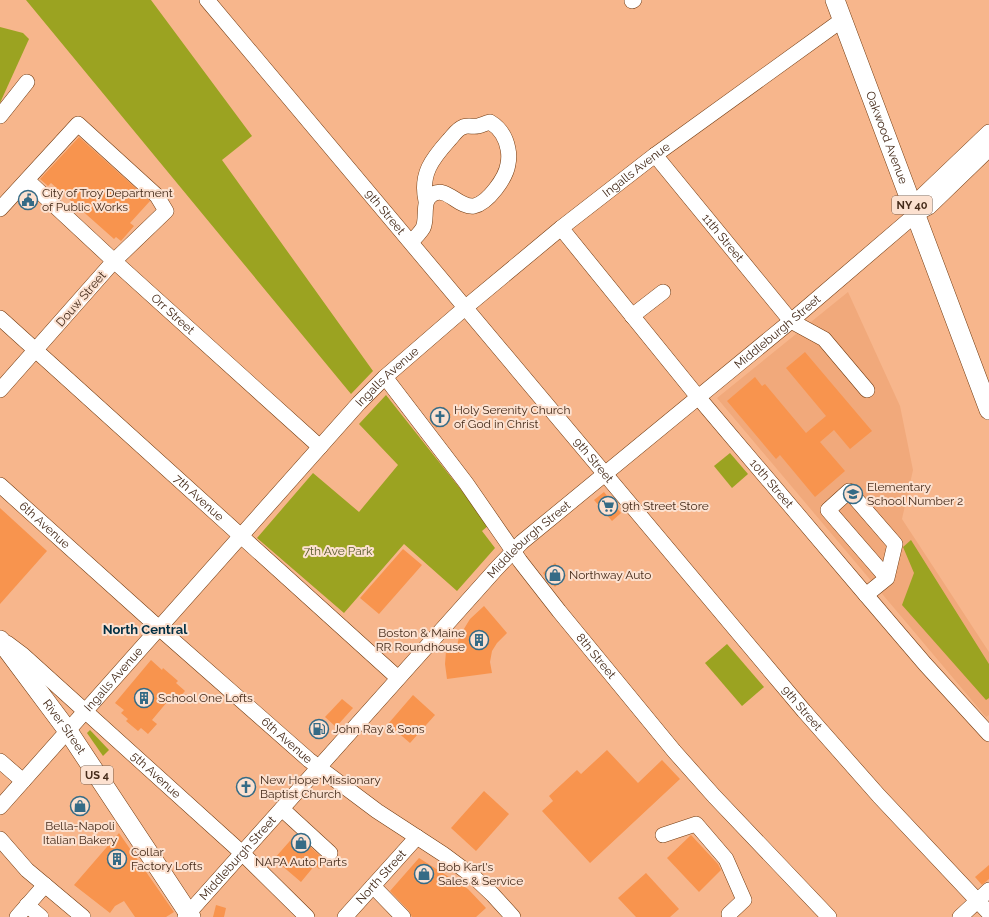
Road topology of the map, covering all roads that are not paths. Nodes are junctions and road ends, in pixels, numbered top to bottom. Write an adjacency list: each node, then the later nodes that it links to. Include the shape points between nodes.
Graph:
1 (208, 0): 13 (street, 9th Street)
2 (835, 0): 3 (main road, Oakwood Avenue / NY 40)
3 (842, 20): 7 (street, Ingalls Avenue); 11 (main road, Oakwood Avenue / NY 40)
4 (26, 82): 5 (street)
5 (0, 116)
6 (987, 145): 11 (street, Middleburgh Street, via 929,207)
7 (655, 155): 12 (street, Ingalls Avenue); 19 (street, 11th Street)
8 (27, 180): 10 (street); 14 (street, Orr Street); 14 (street, Douw Street, via 78,124 157,196 166,211)
9 (426, 201): 9 (street, via 424,190 430,164 459,130 464,126 480,126 490,122 498,127 507,144 509,155 504,176 493,192 476,206 462,204 451,196 439,192 429,196); 13 (street, via 424,224)
10 (0, 209)
11 (916, 214): 19 (street, Middleburgh Street); 25 (main road, Oakwood Avenue / NY 40)
12 (561, 228): 16 (street, Ingalls Avenue); 17 (street, 10th Street)
13 (411, 242): 16 (street, 9th Street)
14 (114, 261): 20 (street, Douw Street); 26 (street, Orr Street)
15 (663, 292): 17 (street)
16 (466, 307): 21 (street, Ingalls Avenue); 27 (street, 9th Street)
17 (632, 316): 24 (street, 10th Street)
18 (0, 318): 20 (street, 7th Avenue)
19 (791, 321): 23 (street, via 824,339); 24 (street, Middleburgh Street)
20 (36, 350): 22 (street, Douw Street); 29 (street, 7th Avenue)
21 (385, 378): 26 (street, Ingalls Avenue); 30 (street, 8th Street, via 466,483)
22 (0, 390)
23 (867, 390)
24 (698, 397): 27 (street, Middleburgh Street); 32 (street, 10th Street)
25 (989, 410)
26 (320, 447): 29 (street, Ingalls Avenue)
27 (605, 473): 30 (street, Middleburgh Street); 52 (street, 9th Street, via 804,711)
28 (0, 485): 33 (street, 6th Avenue)
29 (241, 536): 33 (street, Ingalls Avenue); 35 (street, 7th Avenue)
30 (513, 551): 35 (street, Middleburgh Street); 64 (street, 8th Street, via 674,750)
31 (887, 578): 31 (street, via 828,510 849,491 896,544); 32 (street)
32 (866, 595): 38 (street, 10th Street)
33 (159, 628): 36 (street, Ingalls Avenue); 40 (street, 6th Avenue)
34 (0, 639): 36 (street, 5th Avenue, via 23,655); 37 (main road, River Street / US 4)
35 (398, 678): 40 (street, Middleburgh Street)
36 (85, 711): 37 (street, Ingalls Avenue); 47 (street, 5th Avenue)
37 (68, 731): 41 (street, Ingalls Avenue); 56 (main road, River Street / US 4)
38 (989, 734)
39 (0, 761): 41 (street)
40 (318, 768): 43 (street, Middleburgh Street); 45 (street, 6th Avenue)
41 (23, 781): 42 (street, Ingalls Avenue)
42 (0, 807)
43 (282, 809): 47 (street, Middleburgh Street); 48 (street)
44 (663, 834): 55 (street, via 696,824 726,859 744,900)
45 (417, 837): 50 (street, North Street); 63 (street, 6th Avenue, via 474,877)
46 (0, 839): 49 (street, via 27,870)
47 (242, 853): 56 (street, Middleburgh Street); 60 (street, 5th Avenue)
48 (330, 853)
49 (45, 885): 53 (street); 59 (street)
50 (373, 886): 61 (street, North Street); 62 (street)
51 (989, 890): 52 (street)
52 (977, 901): 54 (street, 9th Street); 65 (street)
53 (27, 905): 57 (street); 58 (street)
54 (989, 913)
55 (729, 914)
56 (188, 916)
57 (17, 917)
58 (41, 917)
59 (83, 917)
60 (307, 917)
61 (345, 917)
62 (403, 917)
63 (513, 917)
64 (829, 917)
65 (960, 917)

